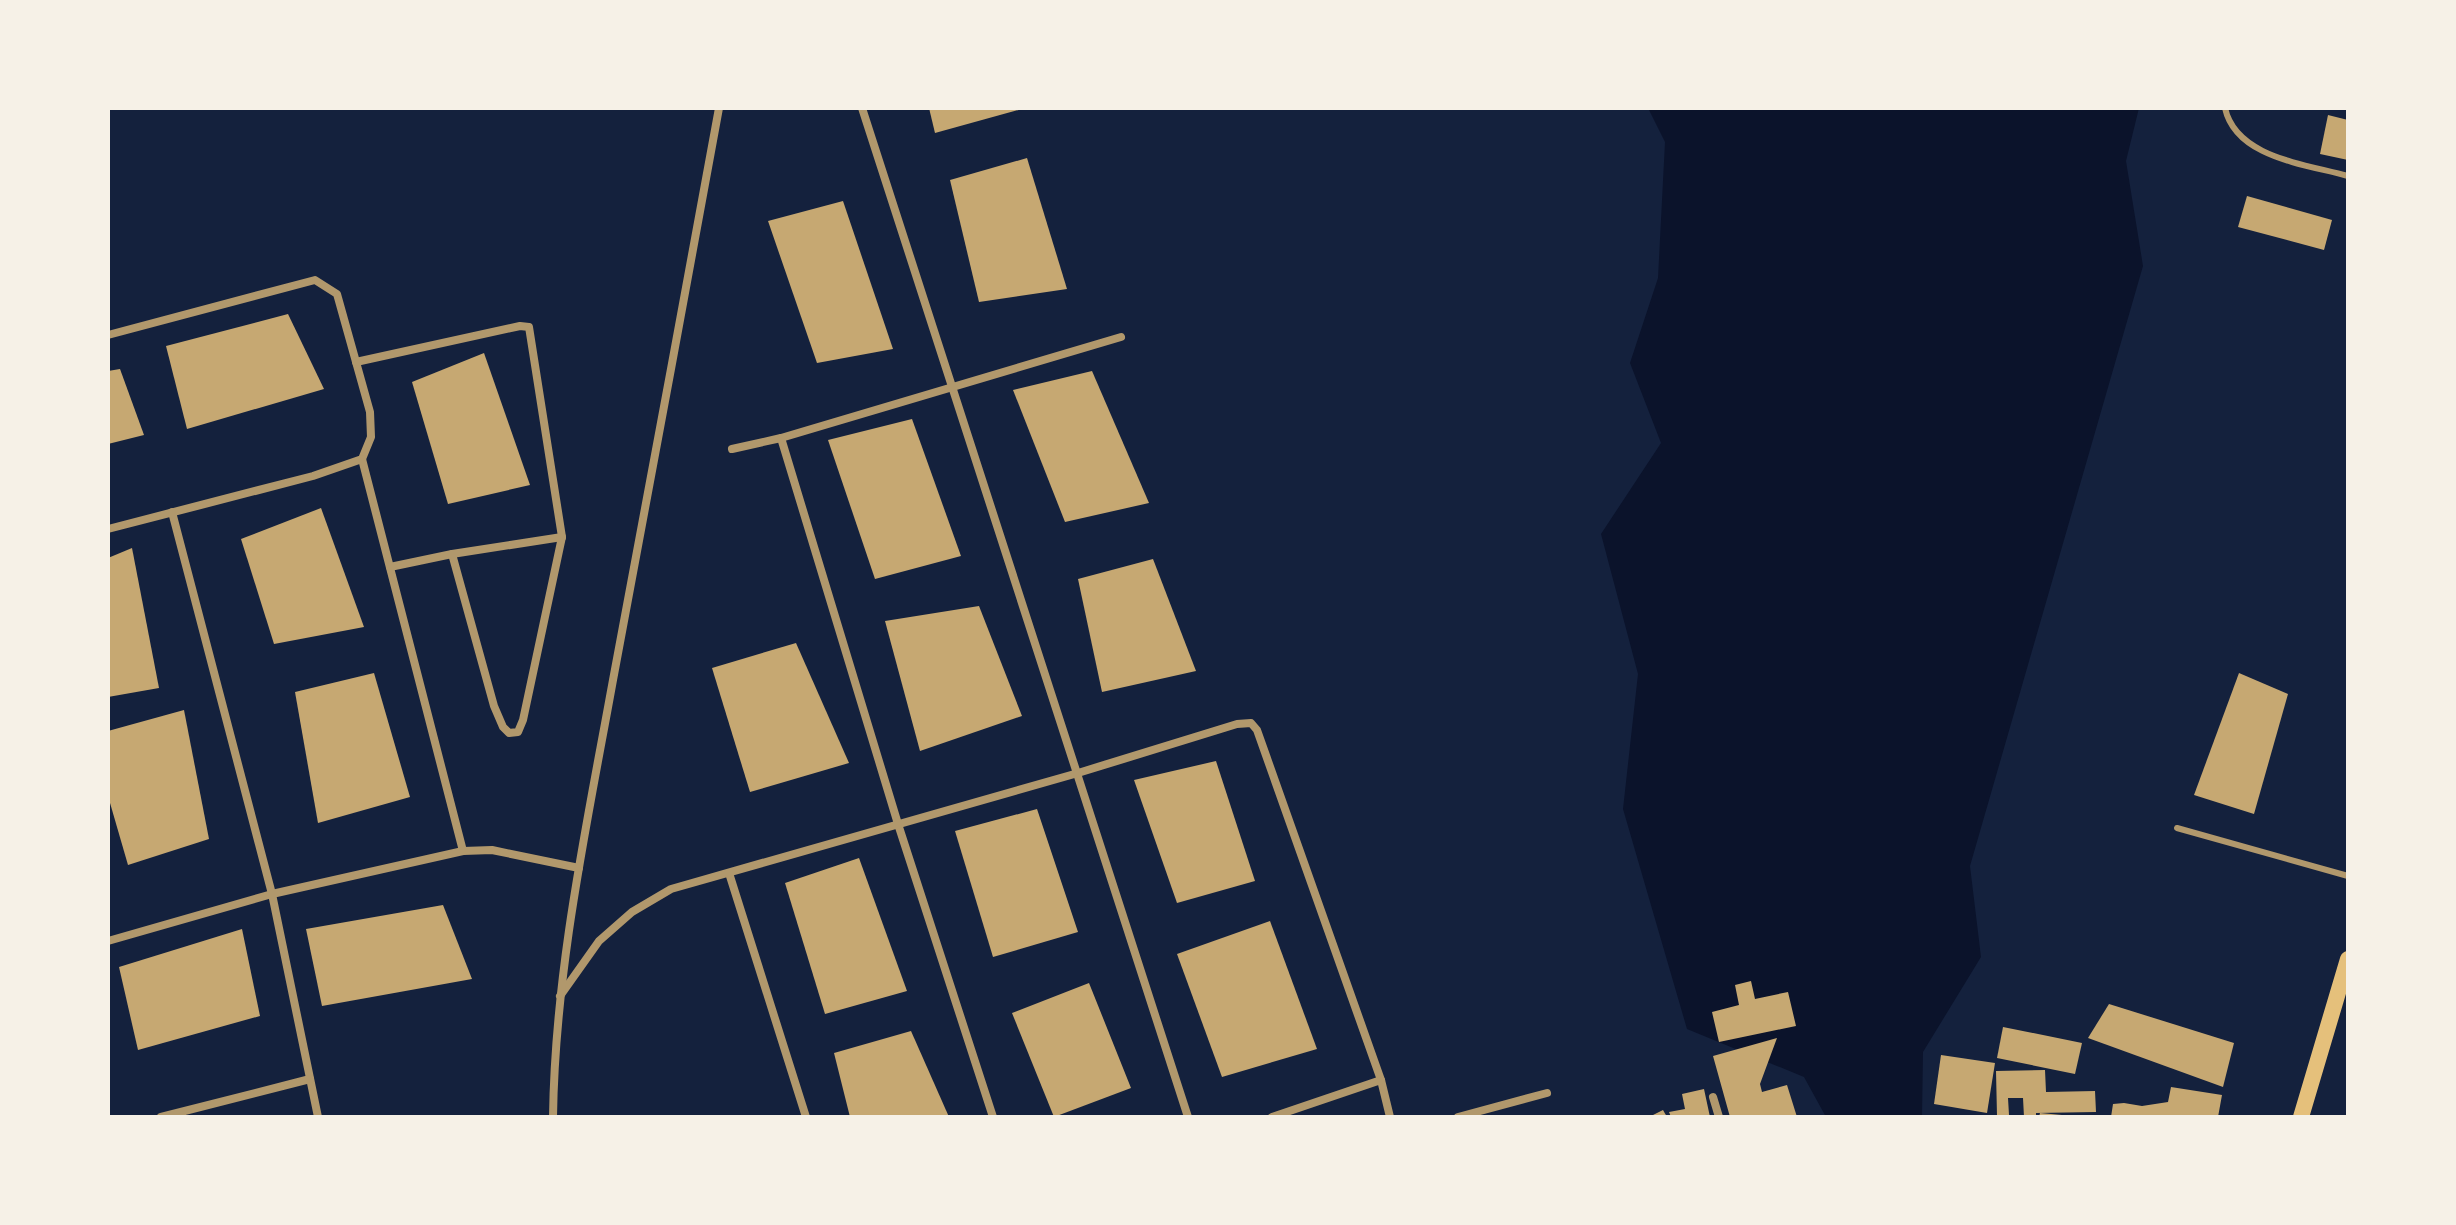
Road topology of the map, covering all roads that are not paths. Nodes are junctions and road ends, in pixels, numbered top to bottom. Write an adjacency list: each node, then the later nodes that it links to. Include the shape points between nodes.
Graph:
1 (719, 108): 21 (street)
2 (862, 108): 8 (street)
3 (2225, 108): 4 (lane, via 2243,141 2258,151)
4 (2348, 176)
5 (108, 335): 7 (street, via 315,280 337,294)
6 (1121, 337): 8 (street)
7 (356, 362): 11 (street, via 370,412 371,437); 14 (street, via 529,327)
8 (952, 386): 9 (street); 17 (street)
9 (781, 438): 10 (street); 18 (street)
10 (732, 449)
11 (362, 459): 12 (street); 16 (street)
12 (172, 512): 13 (street); 24 (street)
13 (108, 529)
14 (562, 537): 15 (street); 15 (street, via 518,732 503,727 494,706)
15 (452, 554): 16 (street)
16 (390, 567): 20 (street)
17 (1078, 773): 18 (street); 29 (street, via 1251,723); 37 (street)
18 (898, 824): 22 (street); 36 (street)
19 (2177, 828): 23 (lane)
20 (463, 851): 21 (street, via 492,850); 24 (street)
21 (579, 868): 27 (street)
22 (729, 873): 27 (street, via 671,889 632,912 599,941); 35 (street)
23 (2348, 876)
24 (272, 894): 25 (street); 28 (street)
25 (108, 941)
26 (2348, 959): 42 (main road)
27 (560, 996): 34 (street)
28 (310, 1079): 32 (street); 33 (street)
29 (1381, 1080): 38 (street); 39 (street)
30 (1547, 1093): 40 (street)
31 (1713, 1097): 41 (street)
32 (161, 1117)
33 (318, 1117)
34 (553, 1117)
35 (806, 1117)
36 (993, 1117)
37 (1188, 1117)
38 (1272, 1117)
39 (1390, 1117)
40 (1458, 1117)
41 (1719, 1117)
42 (2301, 1117)

